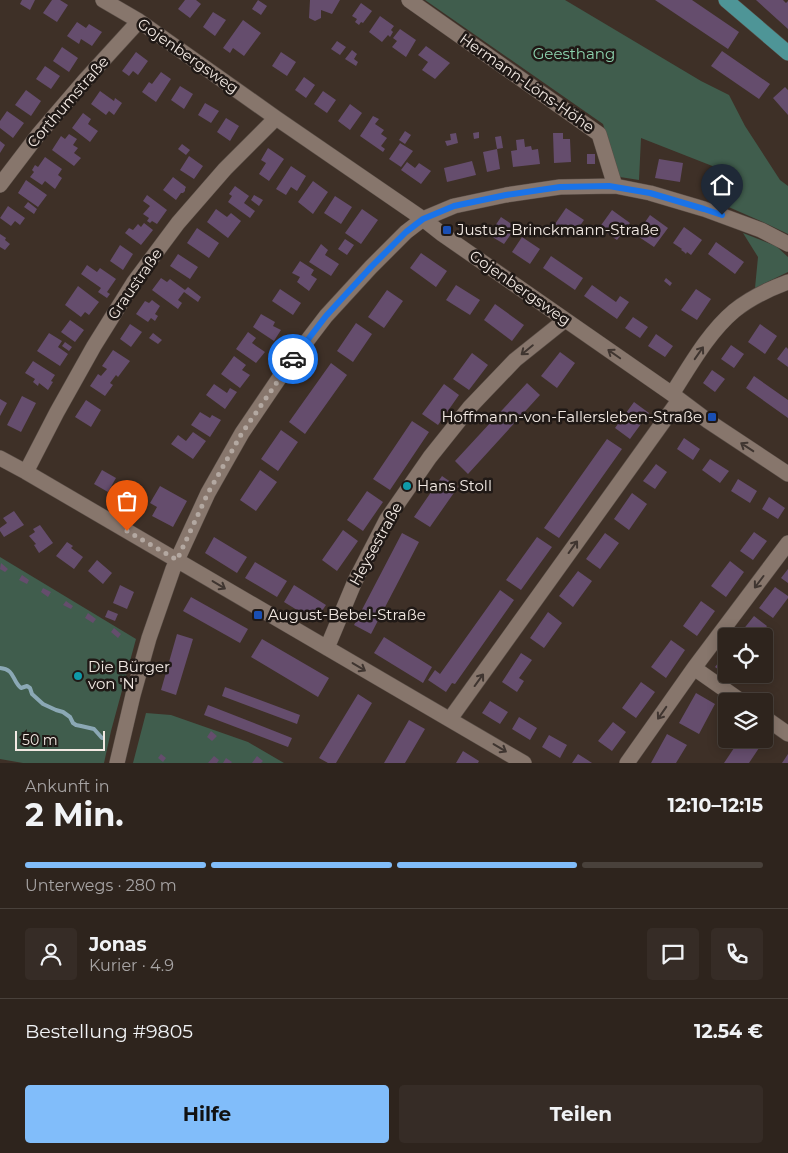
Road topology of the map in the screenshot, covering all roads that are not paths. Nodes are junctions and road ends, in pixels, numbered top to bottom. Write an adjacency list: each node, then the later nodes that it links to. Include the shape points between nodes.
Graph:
1 (103, 0): 4 (street, Gojenbergsweg)
2 (410, 0): 8 (street, Hermann-Löns-Höhe, via 599,134)
3 (732, 2): 5 (main road)
4 (139, 21): 6 (street, Gojenbergsweg); 7 (street, Corthumstraße, via 38,135)
5 (788, 53)
6 (276, 118): 9 (street, Gojenbergsweg); 15 (street, Graustraße, via 178,223 134,282 61,404)
7 (0, 185)
8 (615, 186): 9 (street, via 560,187 506,195 454,206); 10 (street, via 704,209 761,230)
9 (423, 219): 12 (street, Gojenbergsweg); 18 (street, via 406,232 326,316 284,371 242,433 208,493)
10 (788, 244)
11 (788, 282): 13 (street, one-way to 11, via 714,330 750,300)
12 (565, 320): 13 (street, Gojenbergsweg, one-way to 12); 19 (street, Heysestraße, one-way to 19, via 515,360 470,407 430,457 387,518 355,581)
13 (675, 397): 16 (street, Gojenbergsweg, one-way to 13); 22 (street, one-way to 13)
14 (0, 458): 15 (street)
15 (26, 472): 18 (street)
16 (788, 474)
17 (788, 543): 20 (street, one-way to 20)
18 (177, 560): 19 (street, one-way to 19); 25 (street, via 149,638)
19 (327, 648): 22 (street, one-way to 22)
20 (694, 668): 21 (street); 27 (street, one-way to 27)
21 (730, 693)
22 (450, 719): 26 (street, one-way to 26)
23 (773, 723): 24 (street)
24 (788, 734)
25 (117, 763)
26 (524, 763)
27 (627, 763)

